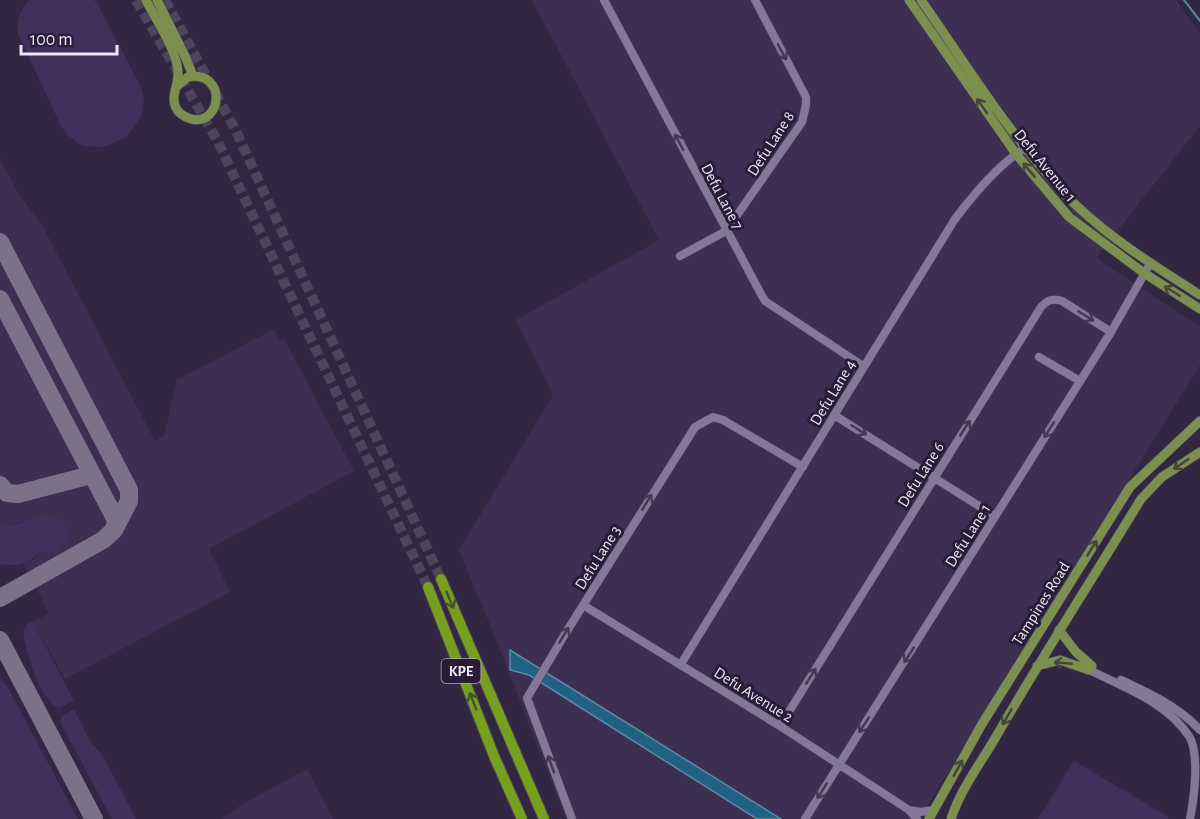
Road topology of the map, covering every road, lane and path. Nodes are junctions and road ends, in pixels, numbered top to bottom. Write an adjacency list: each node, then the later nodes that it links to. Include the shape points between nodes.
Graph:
1 (146, 0): 8 (main road, via 175,57)
2 (157, 0): 7 (main road)
3 (604, 0): 11 (street, Defu Lane 7, one-way to 3)
4 (755, 0): 11 (street, Defu Lane 8, one-way to 11, via 806,97 806,105 802,122)
5 (909, 0): 10 (main road, Defu Avenue 1, one-way to 5)
6 (921, 0): 9 (main road, Defu Avenue 1)
7 (193, 76): 8 (main road); 8 (main road, via 205,78 214,86 216,103 208,115 190,119 179,112 174,99)
8 (177, 86)
9 (1025, 148): 10 (street, Defu Lane 4); 13 (main road, Defu Avenue 1, via 1077,207)
10 (1016, 154): 14 (main road, Defu Avenue 1, one-way to 10, via 1069,217); 19 (street, Defu Lane 4, via 979,188 955,219)
11 (726, 231): 12 (street); 19 (street, Defu Lane 7, via 765,301)
12 (680, 256)
13 (1150, 264): 14 (street, Defu Lane 1); 15 (main road, Defu Avenue 1)
14 (1144, 273): 16 (main road, Defu Avenue 1, one-way to 14); 17 (street, Defu Lane 1)
15 (1200, 295)
16 (1200, 309)
17 (1111, 332): 20 (street, Defu Lane 1); 25 (street, Defu Lane 6, one-way to 17, via 1048,300 1062,301)
18 (1039, 357): 20 (street)
19 (863, 366): 21 (street, Defu Lane 4)
20 (1080, 381): 26 (street, Defu Lane 1, one-way to 26)
21 (834, 415): 24 (street, Defu Lane 4); 25 (street, one-way to 25)
22 (1200, 421): 38 (main road, Tampines Road, one-way to 22, via 982,724 1130,487)
23 (1200, 452): 30 (main road, Tampines Road, one-way to 30, via 1162,477 1141,499)
24 (803, 467): 29 (street, Defu Lane 3, one-way to 24, via 695,427 702,422 712,417 723,420); 31 (street, Defu Lane 4)
25 (934, 477): 26 (street); 34 (street, Defu Lane 6, one-way to 25)
26 (995, 516): 36 (street, Defu Lane 1, one-way to 36)
27 (441, 579): 40 (highway, KPE, one-way to 40)
28 (428, 587): 39 (highway, KPE, one-way to 28)
29 (583, 605): 31 (street, Defu Avenue 2); 41 (street, Defu Lane 3, one-way to 29, via 527,698)
30 (1059, 630): 32 (main road, Tampines Road); 33 (main road)
31 (681, 664): 34 (street, Defu Avenue 2)
32 (1037, 666): 33 (main road, one-way to 32, via 1060,660); 45 (main road, Tampines Road, one-way to 45, via 957,799)
33 (1090, 668): 35 (street, via 1144,690); 46 (street, via 1145,697 1190,738 1196,775)
34 (780, 726): 36 (street, Defu Avenue 2)
35 (1200, 730)
36 (840, 764): 37 (street, Defu Avenue 2); 42 (street, Defu Lane 1, one-way to 42)
37 (909, 810): 38 (street); 43 (street, Defu Avenue 2)
38 (934, 810): 44 (main road, Tampines Road)
39 (522, 819)
40 (543, 819)
41 (572, 819)
42 (805, 819)
43 (917, 819)
44 (929, 819)
45 (951, 819)
46 (1190, 819)

